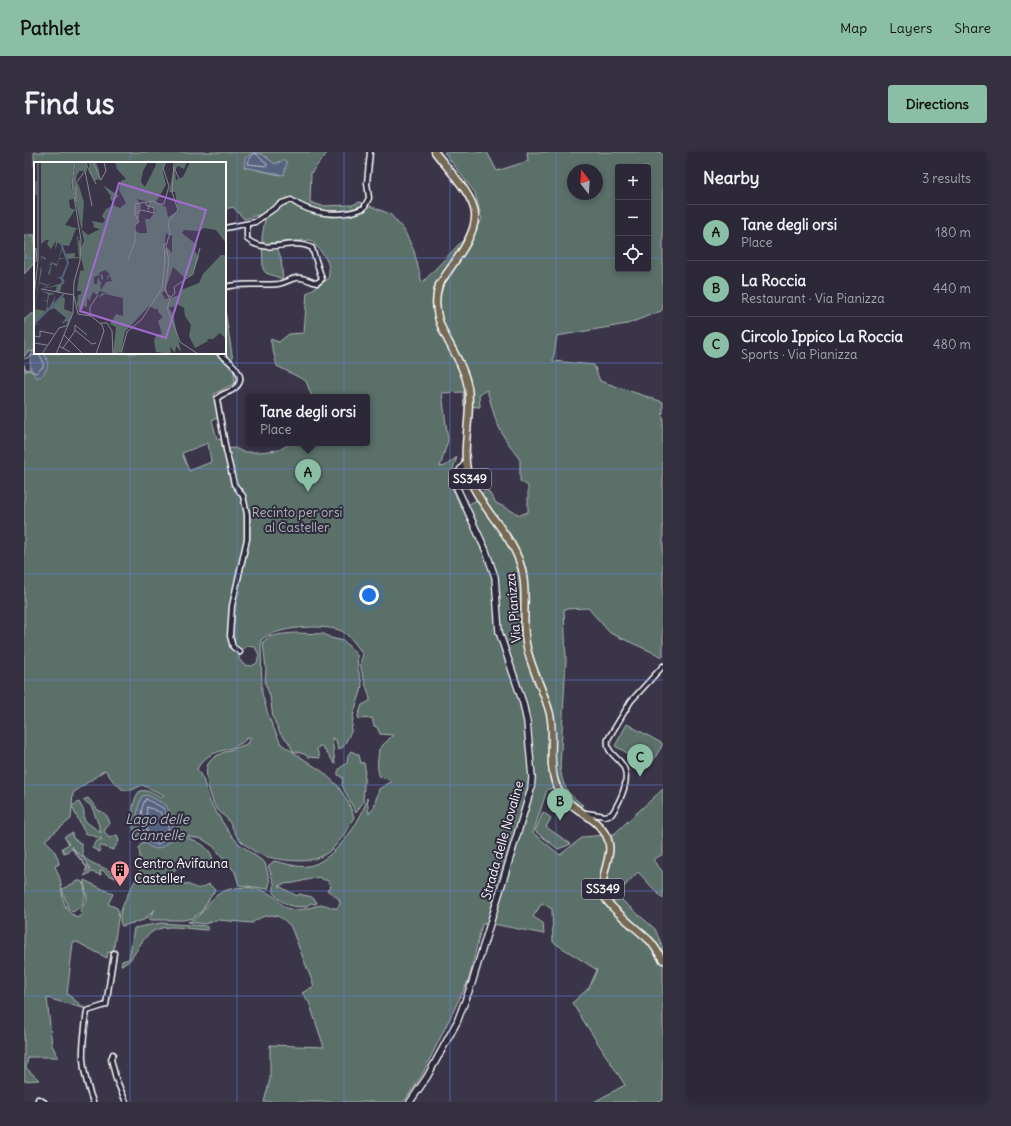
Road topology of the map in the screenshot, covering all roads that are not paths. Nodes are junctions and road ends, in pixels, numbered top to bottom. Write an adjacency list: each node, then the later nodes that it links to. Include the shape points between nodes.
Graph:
1 (370, 152): 3 (street, via 367,183 369,198 364,208 350,212 315,213 291,200)
2 (434, 152): 7 (main road, Via Pianizza / SS349, via 465,192 475,214 470,236 439,285 435,302 443,335 467,383 470,403)
3 (247, 225): 4 (street); 5 (street, via 247,239 252,243 274,248 297,243 312,248 322,279 317,283 295,278 278,284)
4 (226, 228)
5 (226, 287)
6 (220, 354): 8 (street, via 235,366 240,382 236,388 220,394 217,399 234,484 243,496 248,514 247,539 232,606 230,636 233,647)
7 (466, 463): 10 (main road, Via Pianizza / SS349, via 470,480 520,562 524,583 526,643 550,715 554,781 562,797); 18 (street, Strada delle Novaline, via 457,474 456,488 486,551 495,577 499,632 523,703 530,742 531,789 472,983 457,1022)
8 (240, 652)
9 (663, 666): 10 (street, Via Pianizza, via 631,701 608,739 607,746 622,764 626,780 612,814 591,815)
10 (577, 810): 12 (main road, SS349, via 598,824 607,836 610,847 609,859 601,884 605,900 652,943)
11 (114, 953): 16 (street, via 106,1005 87,1011 81,1054 84,1076)
12 (663, 960)
13 (113, 1054): 17 (street, via 112,1066)
14 (38, 1099): 15 (street)
15 (44, 1102)
16 (93, 1102)
17 (126, 1102)
18 (410, 1102)

